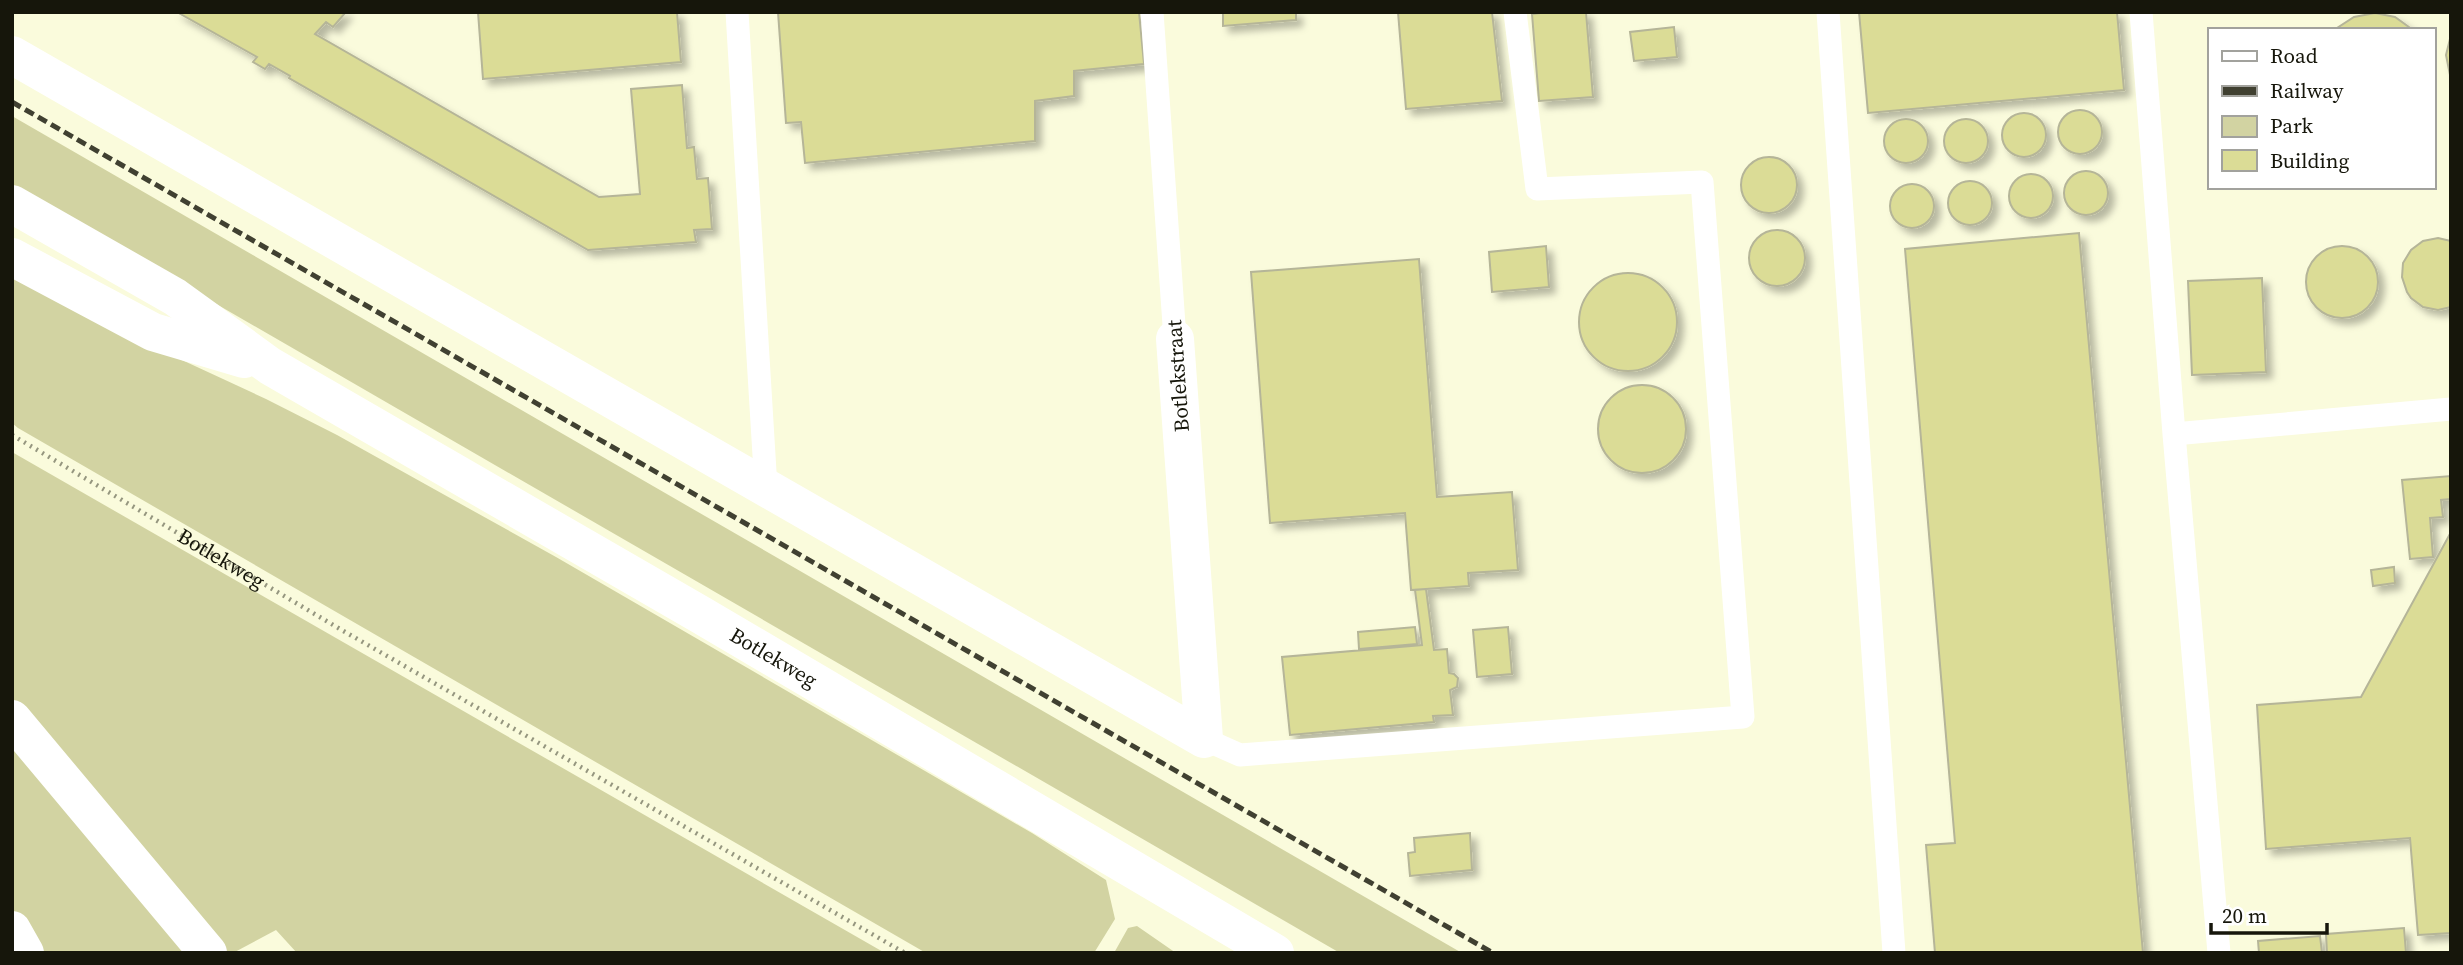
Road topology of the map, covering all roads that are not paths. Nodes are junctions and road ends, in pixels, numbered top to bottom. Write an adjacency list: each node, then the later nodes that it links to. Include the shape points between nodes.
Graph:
1 (737, 12): 13 (lane)
2 (1152, 12): 9 (lane, Botlekstraat)
3 (1515, 12): 15 (lane, via 1537,189 1702,182 1743,717 1240,755)
4 (1828, 12): 20 (lane)
5 (2141, 12): 12 (lane)
6 (12, 55): 13 (main road)
7 (12, 204): 10 (main road, Botlekweg, via 175,297)
8 (12, 257): 10 (main road, Botlekweg, via 153,332)
9 (1175, 340): 15 (main road, Botlekstraat)
10 (270, 366): 19 (main road, Botlekweg)
11 (2451, 409): 12 (lane)
12 (2174, 434): 21 (lane)
13 (766, 488): 15 (main road)
14 (12, 719): 18 (main road)
15 (1204, 739)
16 (12, 930): 17 (main road)
17 (25, 953)
18 (208, 953)
19 (1275, 953)
20 (1894, 953)
21 (2220, 953)

